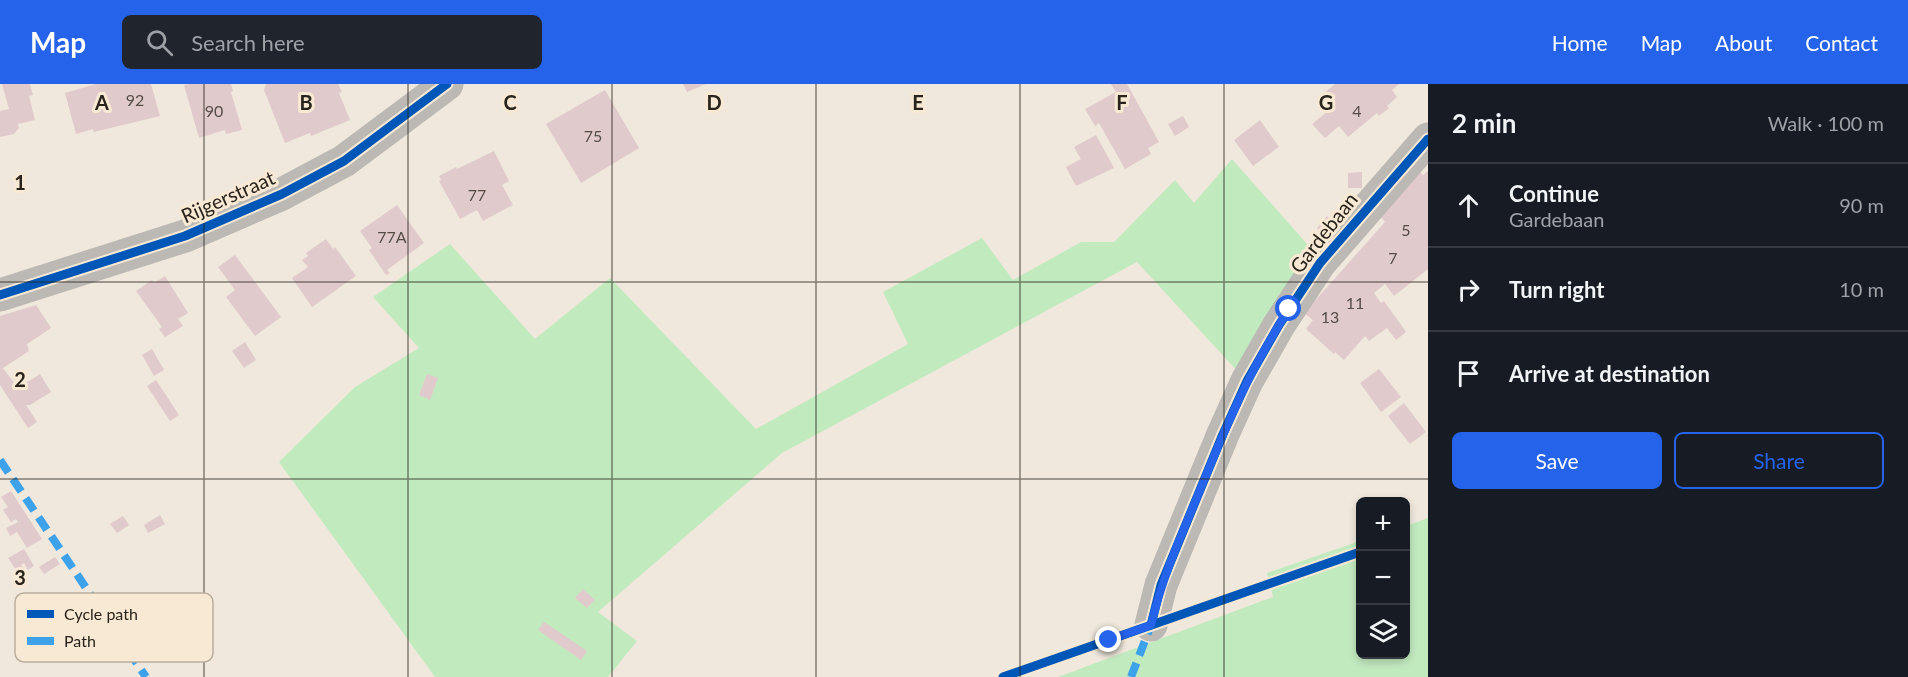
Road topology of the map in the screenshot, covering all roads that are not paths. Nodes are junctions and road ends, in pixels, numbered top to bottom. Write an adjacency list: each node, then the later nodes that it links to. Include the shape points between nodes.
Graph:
1 (447, 84): 3 (street, Rijgerstraat, via 344,161 282,194 184,236)
2 (1428, 139): 4 (street, Gardebaan, via 1320,263 1247,381 1161,585)
3 (0, 295)
4 (1151, 625)

